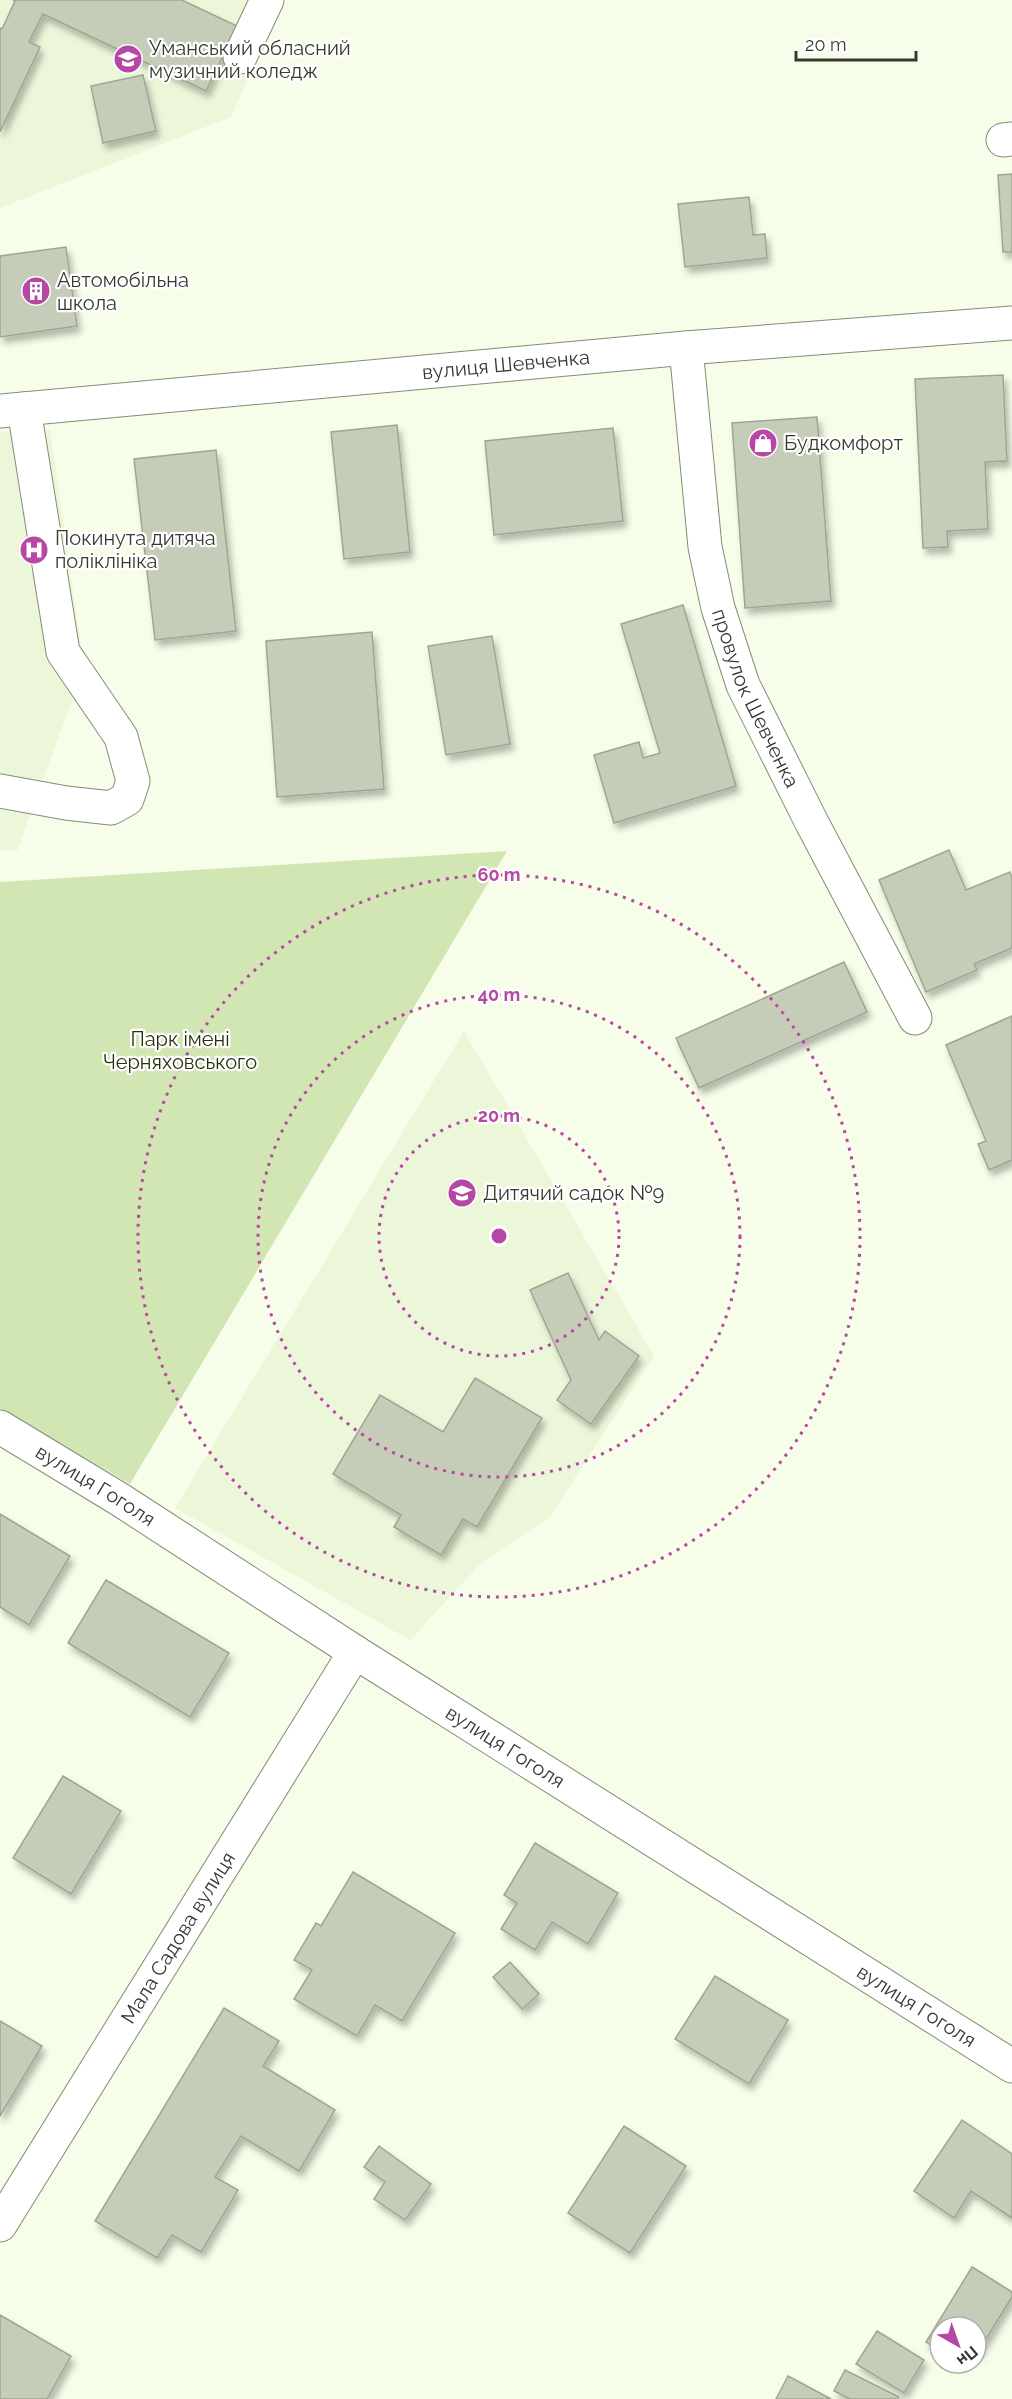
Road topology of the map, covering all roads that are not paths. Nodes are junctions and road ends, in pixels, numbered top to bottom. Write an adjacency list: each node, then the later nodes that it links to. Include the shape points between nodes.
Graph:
1 (267, 0): 2 (street)
2 (240, 57)
3 (1012, 323): 4 (street, вулиця Шевченка)
4 (686, 348): 5 (street, вулиця Шевченка); 7 (street, провулок Шевченка, via 705,548 718,608 743,685)
5 (12, 410): 6 (street, via 63,652 122,737 133,781 127,799 111,808)
6 (0, 791)
7 (915, 1018)
8 (0, 1427): 9 (street, вулиця Гоголя)
9 (355, 1652): 10 (street, вулиця Гоголя); 11 (street, Мала Садова вулиця)
10 (1012, 2066)
11 (0, 2225)

